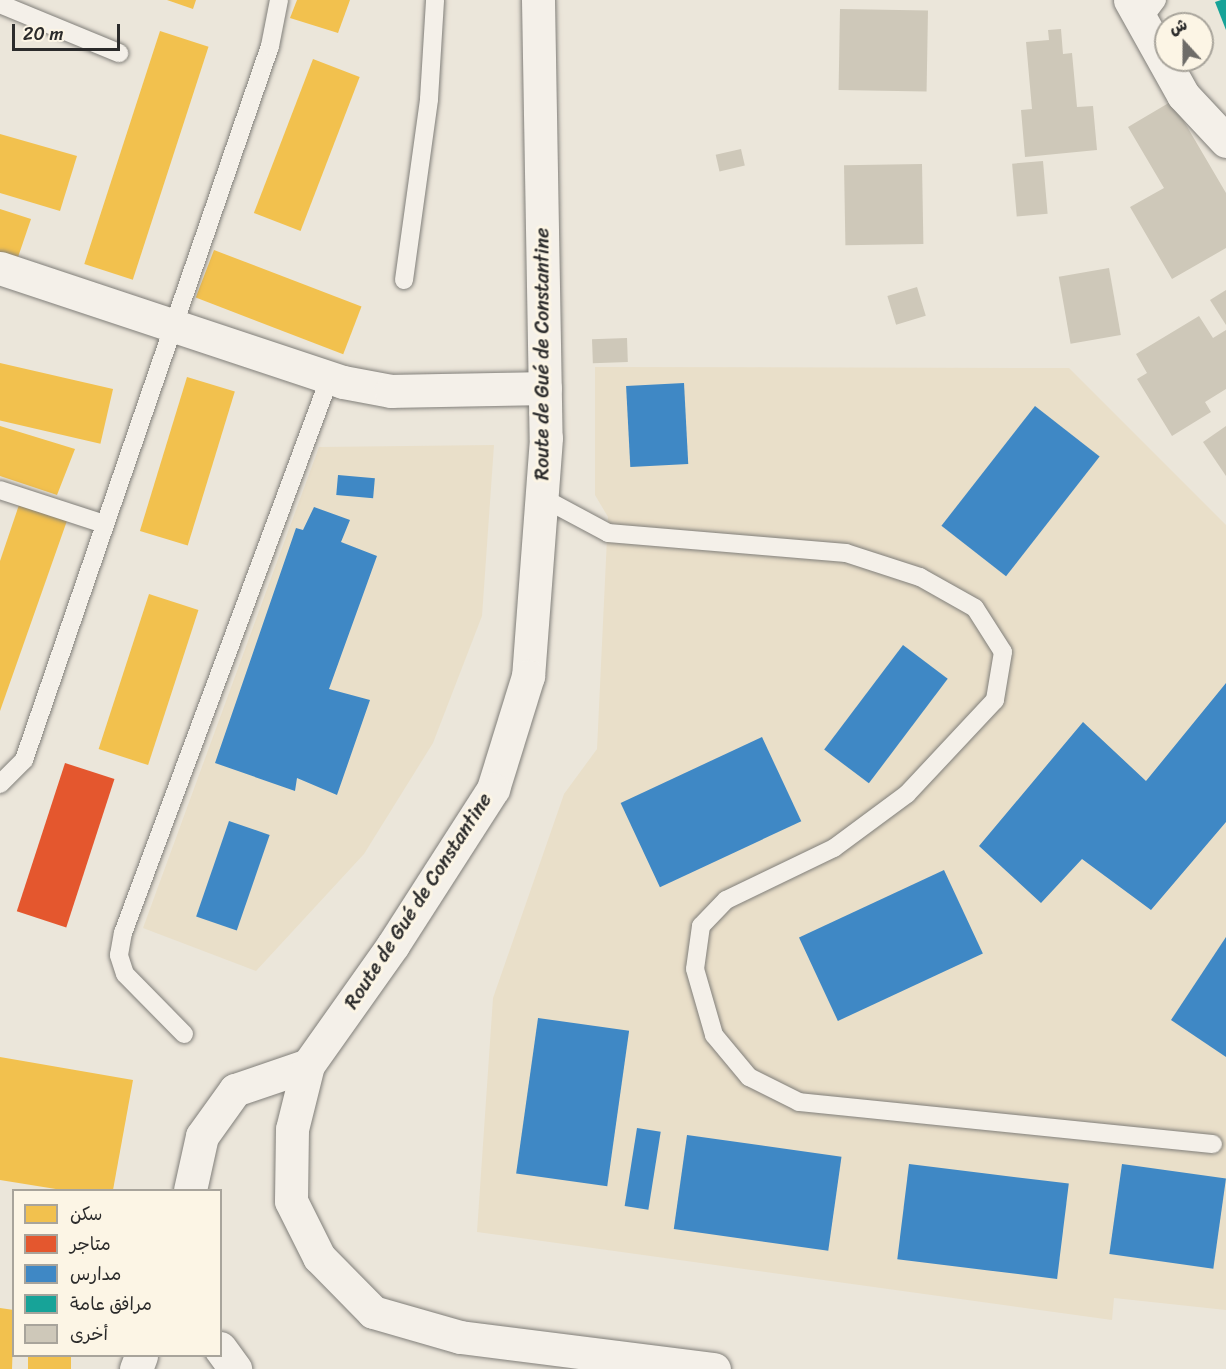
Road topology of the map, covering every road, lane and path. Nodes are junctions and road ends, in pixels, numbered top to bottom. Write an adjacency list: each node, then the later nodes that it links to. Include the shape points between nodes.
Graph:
1 (279, 0): 10 (lane, via 270,46)
2 (435, 0): 9 (lane, via 429,99)
3 (538, 0): 12 (main road, Route de Gué de Constantine)
4 (0, 4): 6 (lane)
5 (1143, 7): 7 (main road, via 1183,95)
6 (119, 52)
7 (1225, 140)
8 (0, 268): 10 (main road)
9 (404, 280)
10 (173, 324): 11 (main road); 15 (lane)
11 (330, 377): 12 (main road, via 391,391); 17 (lane, via 123,933 120,955 125,974)
12 (545, 388): 14 (main road, Route de Gué de Constantine)
13 (0, 490): 15 (lane)
14 (541, 497): 18 (main road, Route de Gué de Constantine, via 528,676 493,789 393,945); 19 (lane, via 608,533 846,553 920,577 975,608 1003,652 995,700 907,794 834,848 726,900 701,926 695,969 714,1035 749,1077 799,1102)
15 (104, 524): 16 (lane, via 24,760)
16 (0, 784)
17 (183, 1034)
18 (308, 1065): 20 (main road, via 235,1090 202,1136); 23 (main road, Route de Gué de Constantine, via 292,1129 291,1201 319,1257 373,1312 460,1337)
19 (1213, 1144)
20 (190, 1189)
21 (222, 1351): 22 (main road)
22 (235, 1369)
23 (714, 1369)

